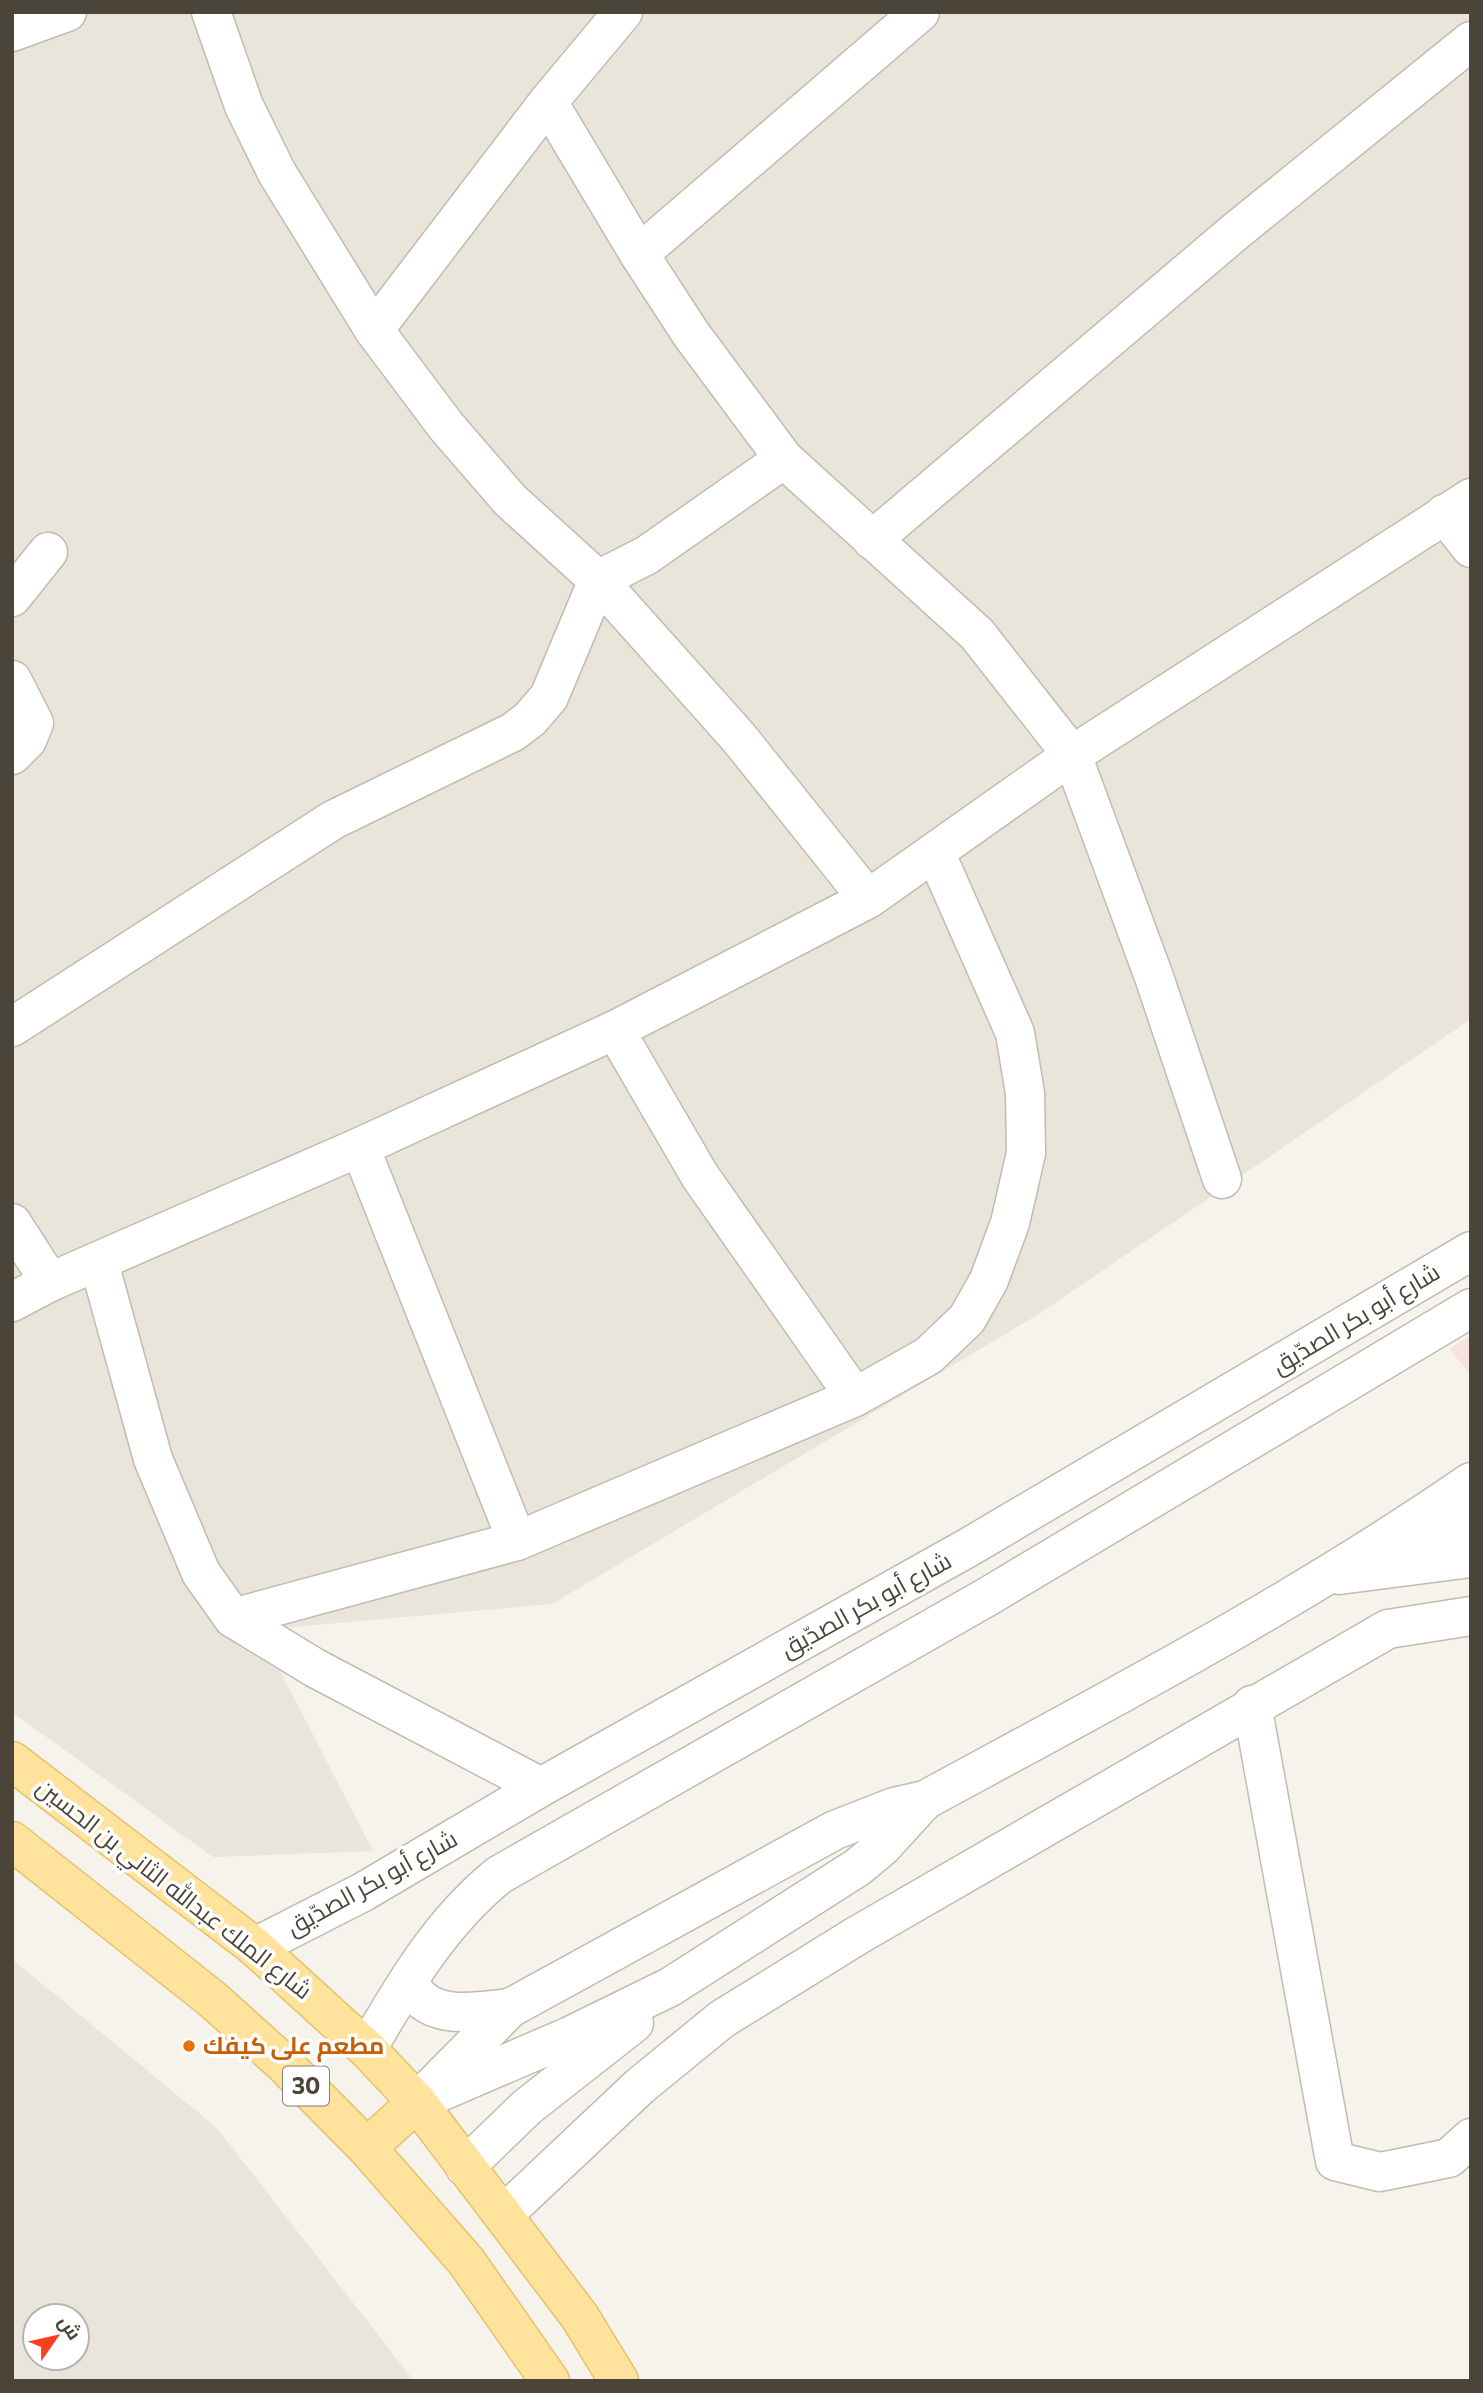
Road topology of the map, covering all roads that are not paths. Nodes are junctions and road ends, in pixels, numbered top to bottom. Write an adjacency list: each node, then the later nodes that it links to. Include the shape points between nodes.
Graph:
1 (67, 12): 5 (street)
2 (211, 12): 9 (street, via 244,106 277,173)
3 (623, 12): 7 (street)
4 (920, 12): 8 (street)
5 (12, 32)
6 (1471, 41): 12 (street, via 1236,232)
7 (548, 102): 8 (street); 9 (street)
8 (639, 254): 10 (street, via 730,389)
9 (374, 330): 15 (street, via 446,426 510,500)
10 (784, 459): 12 (street); 15 (street, via 647,555)
11 (1457, 506): 13 (street); 19 (street)
12 (872, 540): 19 (street, via 977,634)
13 (1471, 548)
14 (48, 552): 16 (street)
15 (598, 580): 21 (street, via 739,738); 22 (street, via 549,697 513,732 333,820)
16 (12, 597)
17 (12, 680): 18 (street, via 34,723 27,740)
18 (12, 755)
19 (1072, 755): 20 (street); 25 (street)
20 (935, 852): 21 (street); 32 (street, via 1015,1033 1025,1093 1026,1153 1010,1223 989,1280 967,1319 928,1356)
21 (867, 899): 23 (street)
22 (12, 1027)
23 (615, 1030): 24 (street); 32 (street, via 700,1176)
24 (360, 1147): 28 (street); 35 (street)
25 (1222, 1179)
26 (12, 1223): 29 (street)
27 (1471, 1251): 43 (street, شارع أبو بكر الصدّيق, via 969,1547)
28 (99, 1263): 29 (street); 40 (street, via 153,1459 201,1573)
29 (50, 1282): 30 (street)
30 (12, 1302)
31 (1471, 1308): 47 (street, شارع أبو بكر الصدّيق, via 987,1597 499,1875 462,1908)
32 (855, 1397): 35 (street)
33 (1471, 1482): 36 (street)
34 (1471, 1522): 36 (street)
35 (517, 1541): 40 (street)
36 (1383, 1542): 38 (street)
37 (1471, 1558): 38 (street)
38 (1326, 1577): 44 (street, via 1203,1650)
39 (1471, 1616): 41 (street, via 1388,1629)
40 (233, 1618): 43 (street, via 315,1668)
41 (1252, 1705): 52 (street, via 1335,2161 1380,2172 1449,2158); 55 (street, via 722,2019 639,2086)
42 (12, 1761): 46 (main road, شارع الملك عبدالله الثاني بن الحسين)
43 (541, 1787): 46 (street, شارع أبو بكر الصدّيق, via 363,1892)
44 (925, 1800): 48 (street, via 858,1867); 49 (street, via 835,1830)
45 (12, 1841): 53 (main road, 30, via 212,1999)
46 (255, 1947): 50 (main road, شارع الملك عبدالله الثاني بن الحسين)
47 (408, 1982): 49 (street, via 415,1997 440,2011); 50 (street, شارع أبو بكر الصدّيق)
48 (670, 1987): 51 (street); 54 (street, via 624,2032 527,2106)
49 (510, 2008): 51 (street)
50 (367, 2049): 51 (main road, شارع الملك عبدالله الثاني بن الحسين)
51 (417, 2102): 53 (main road); 54 (main road, شارع الملك عبدالله الثاني بن الحسين)
52 (1471, 2138)
53 (367, 2148): 56 (main road, 30, via 466,2261)
54 (465, 2166): 55 (main road, شارع الملك عبدالله الثاني بن الحسين)
55 (503, 2215): 57 (main road, شارع الملك عبدالله الثاني بن الحسين, via 580,2318)
56 (550, 2381)
57 (619, 2381)

